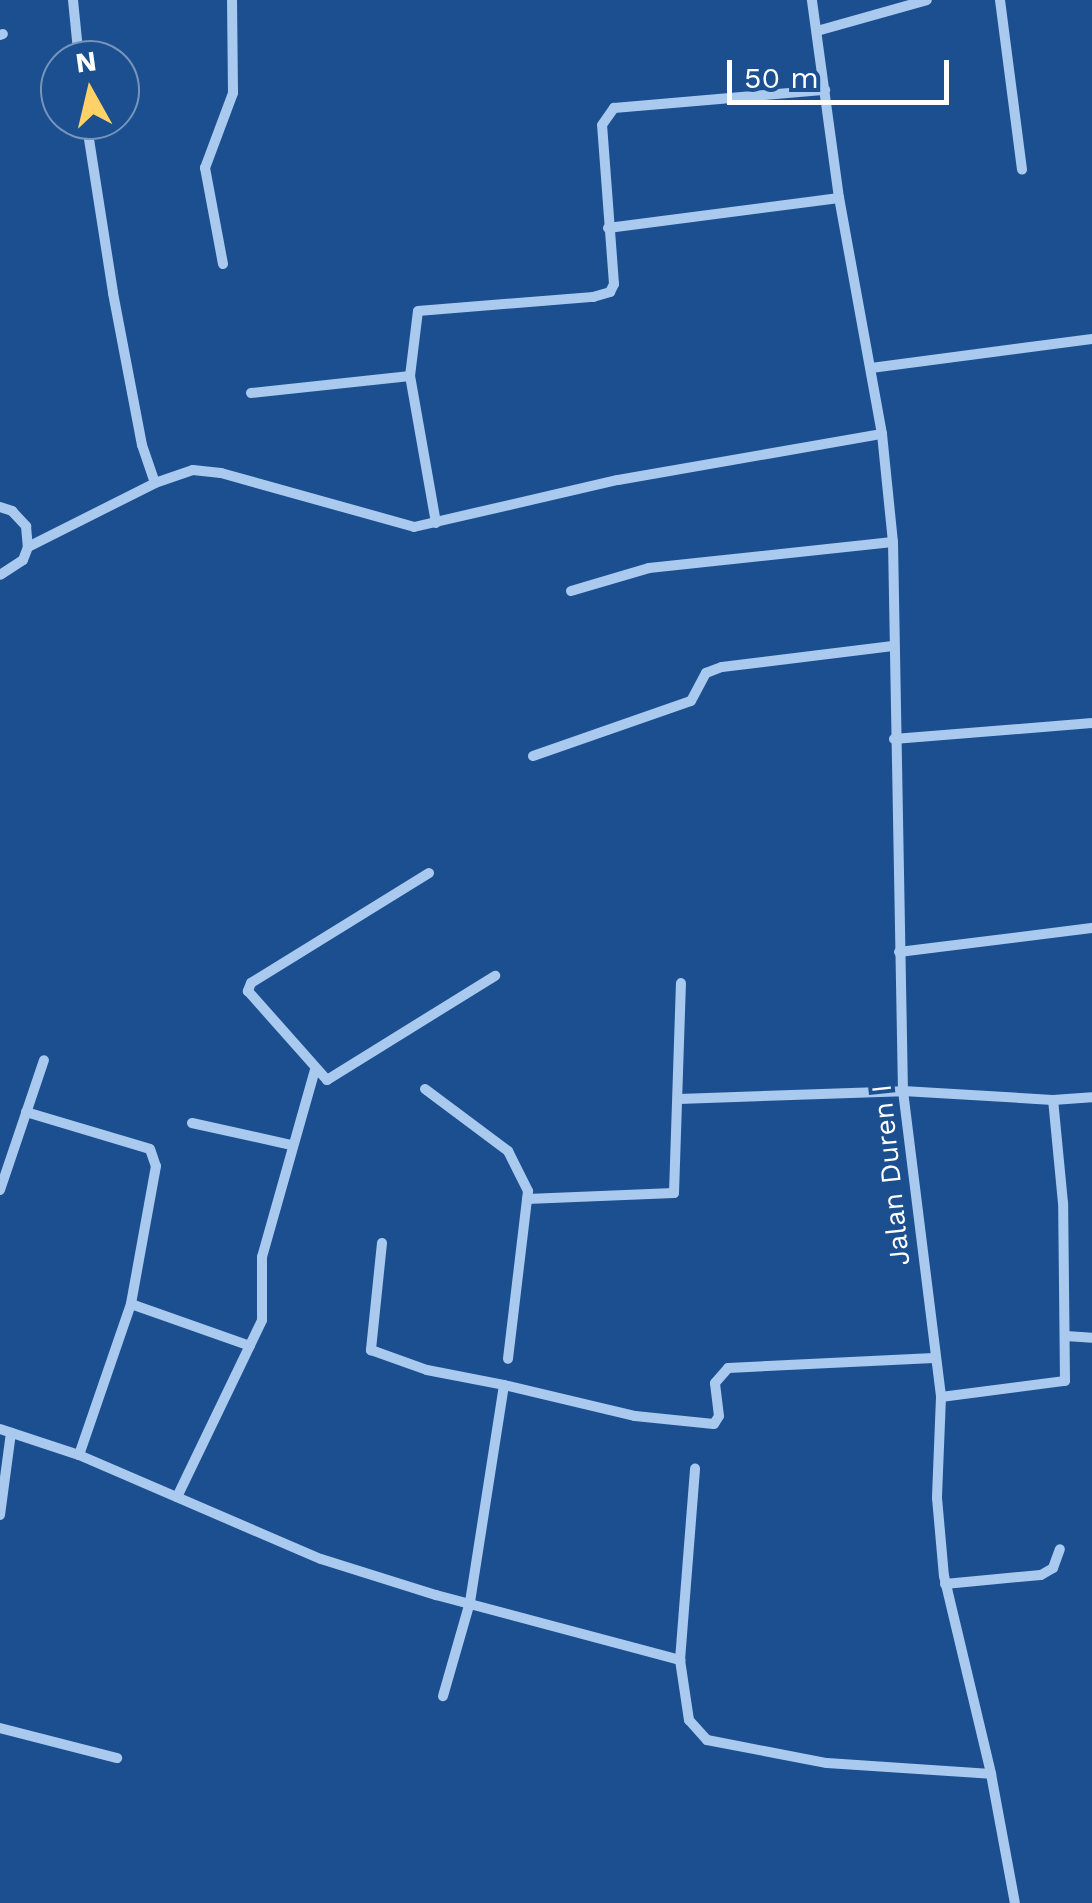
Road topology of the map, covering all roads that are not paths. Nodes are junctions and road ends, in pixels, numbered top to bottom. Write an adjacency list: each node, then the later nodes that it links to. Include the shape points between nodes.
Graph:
1 (73, 0): 7 (street)
2 (232, 0): 13 (street, via 232,93 205,168)
3 (812, 0): 6 (street, Jalan Duren I)
4 (927, 0): 6 (street)
5 (1000, 0): 10 (street)
6 (817, 31): 8 (street, Jalan Duren I)
7 (77, 40)
8 (825, 90): 11 (street, Jalan Duren I); 12 (street, via 614,108 602,125)
9 (89, 140): 19 (street)
10 (1022, 170)
11 (840, 198): 12 (street); 15 (street, Jalan Duren I)
12 (608, 228): 16 (street, via 610,292 418,311)
13 (223, 264)
14 (1092, 339): 15 (street)
15 (871, 368): 18 (street, Jalan Duren I)
16 (410, 376): 17 (street); 21 (street)
17 (251, 394)
18 (882, 434): 21 (street, via 618,480); 22 (street, Jalan Duren I)
19 (154, 483): 21 (street, via 193,470 220,472 414,527); 23 (street)
20 (0, 507): 23 (street, via 26,526)
21 (436, 523)
22 (893, 542): 25 (street, via 649,568); 26 (street, Jalan Duren I)
23 (28, 547): 24 (street)
24 (0, 575)
25 (571, 591)
26 (893, 646): 28 (street, Jalan Duren I); 29 (street, via 722,667 706,672 691,701)
27 (1092, 724): 28 (street)
28 (894, 739): 32 (street, Jalan Duren I)
29 (533, 756)
30 (429, 873): 36 (street, via 248,986)
31 (1092, 928): 32 (street)
32 (899, 952): 38 (street, Jalan Duren I)
33 (495, 976): 36 (street, via 341,1075 327,1080)
34 (681, 983): 40 (street)
35 (44, 1060): 42 (street)
36 (314, 1070): 44 (street)
37 (425, 1089): 46 (street, via 508,1151 522,1172)
38 (903, 1091): 40 (street); 41 (street); 52 (street, Jalan Duren I)
39 (1092, 1097): 41 (street)
40 (679, 1099): 46 (street, via 674,1193)
41 (1052, 1100): 49 (street)
42 (26, 1112): 45 (street); 48 (street, via 154,1154)
43 (192, 1123): 44 (street)
44 (290, 1145): 51 (street, via 262,1257 264,1308)
45 (0, 1190)
46 (527, 1199): 53 (street)
47 (382, 1243): 54 (street, via 371,1350 426,1370)
48 (130, 1304): 51 (street); 57 (street)
49 (1066, 1336): 50 (street); 55 (street, via 1062,1384)
50 (1092, 1338)
51 (250, 1346): 59 (street)
52 (934, 1358): 54 (street, via 728,1368 715,1383 714,1424 635,1416); 55 (street, Jalan Duren I)
53 (508, 1359)
54 (504, 1384): 63 (street)
55 (942, 1397): 62 (street, Jalan Duren I, via 936,1498)
56 (6, 1431): 57 (street); 60 (street)
57 (79, 1455): 59 (street)
58 (695, 1468): 64 (street)
59 (177, 1497): 63 (street, via 321,1559)
60 (0, 1515)
61 (1060, 1548): 62 (street, via 1053,1568 1041,1575)
62 (945, 1584): 68 (street, Jalan Duren I)
63 (470, 1602): 64 (street); 65 (street)
64 (680, 1660): 68 (street, via 689,1720 707,1740 826,1763)
65 (444, 1696)
66 (0, 1728): 67 (street)
67 (117, 1758)
68 (991, 1774): 69 (street, Jalan Duren I)
69 (1015, 1903)

